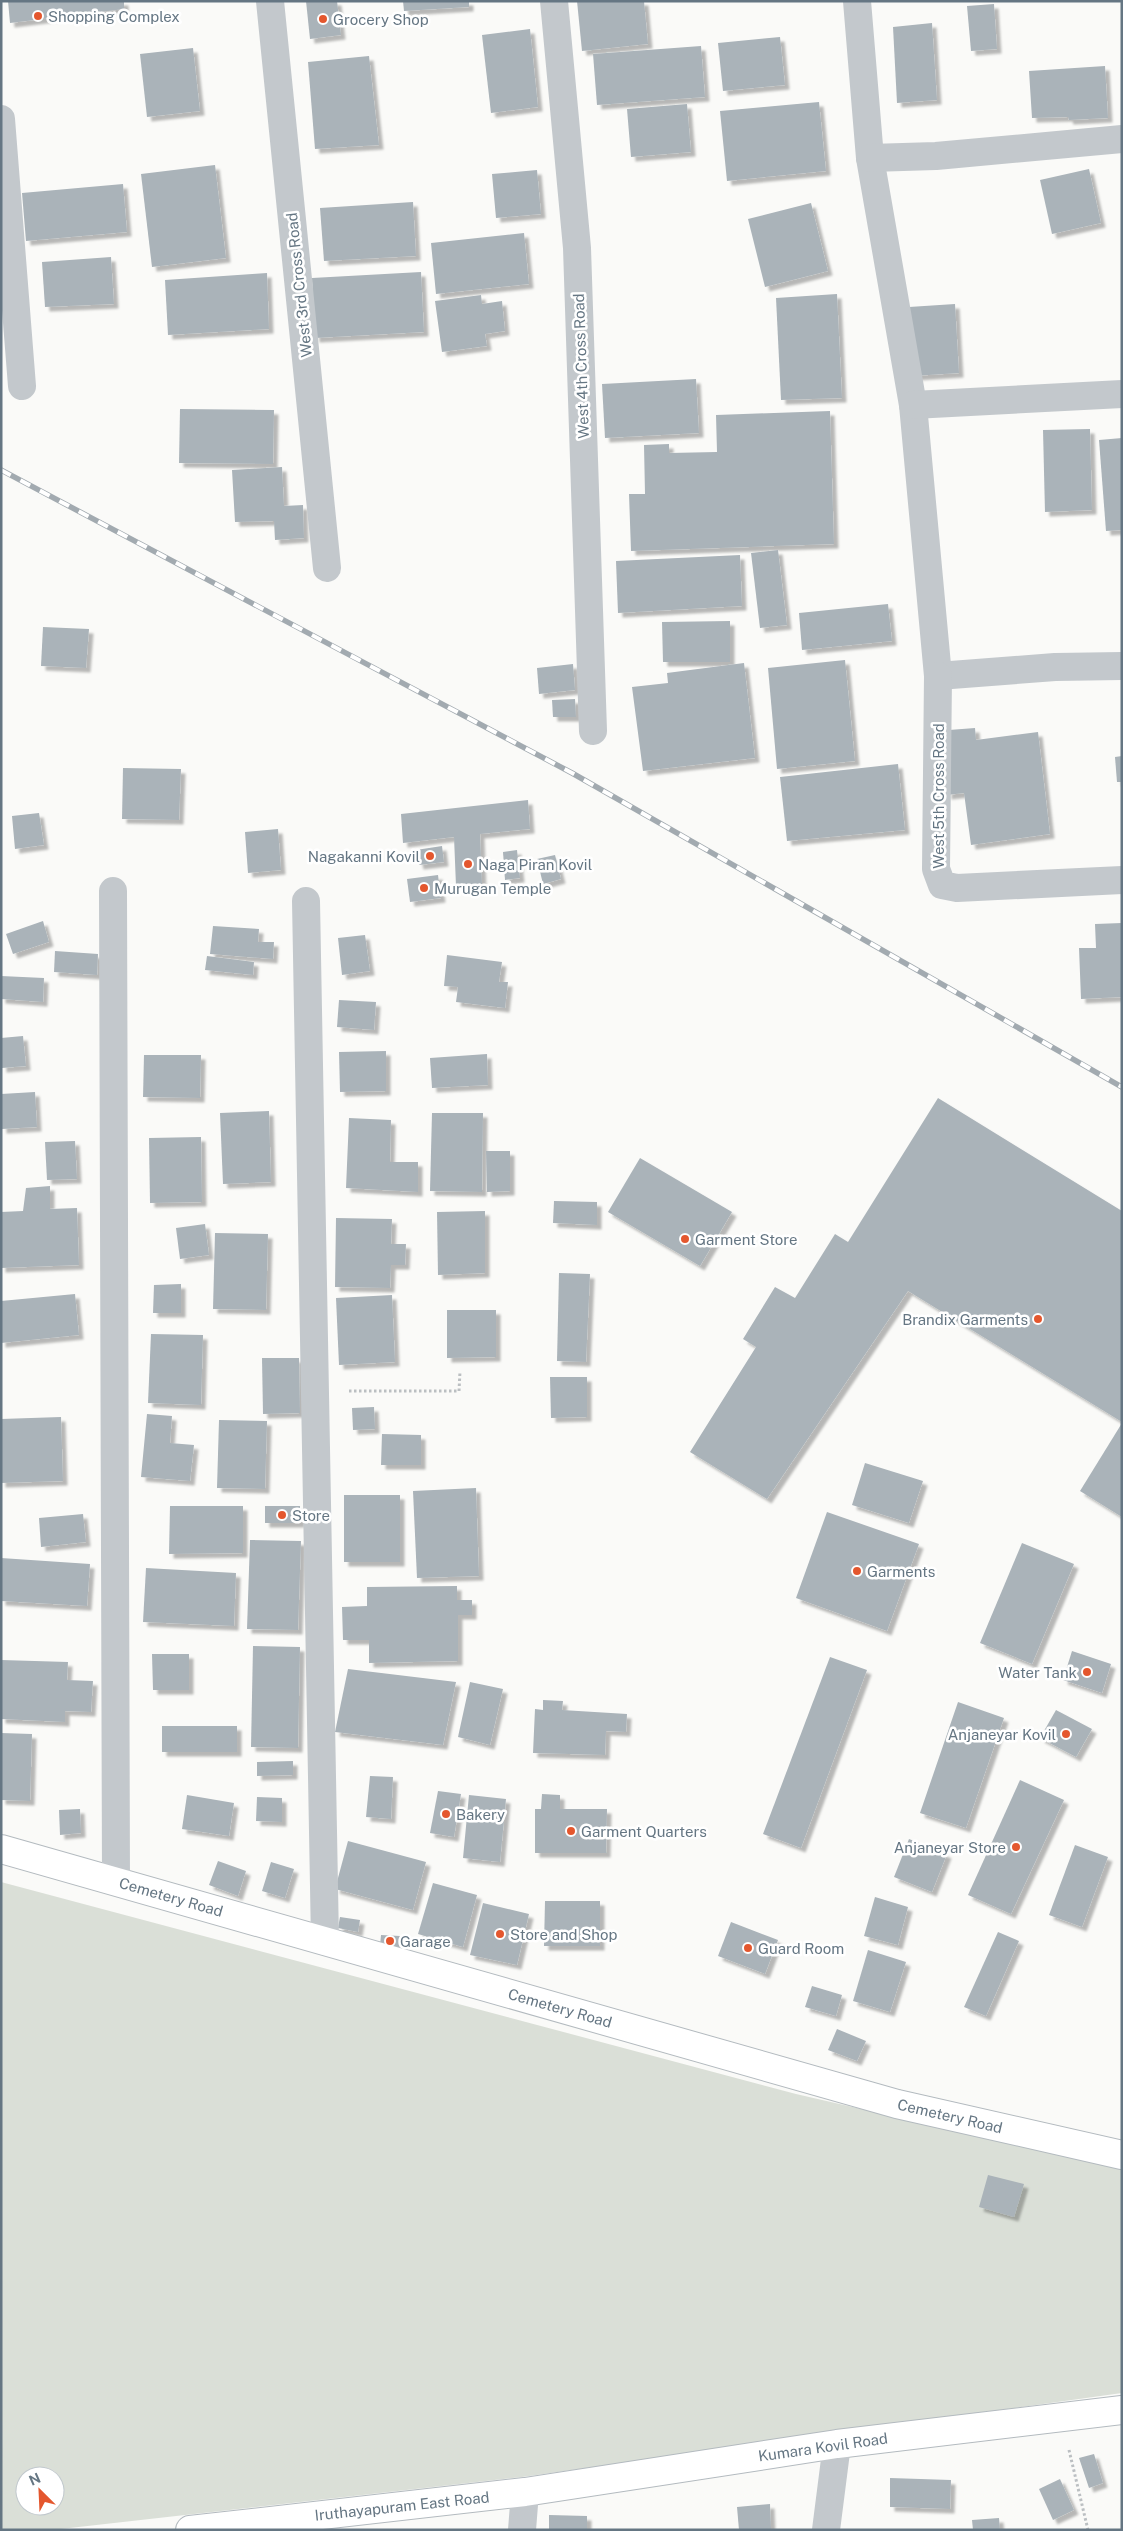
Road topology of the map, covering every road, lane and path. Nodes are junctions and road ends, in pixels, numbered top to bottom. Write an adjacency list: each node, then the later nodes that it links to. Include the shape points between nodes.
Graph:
1 (270, 1): 10 (street, West 3rd Cross Road)
2 (554, 1): 13 (street, West 4th Cross Road, via 577,248)
3 (856, 1): 6 (street)
4 (1, 119): 7 (street)
5 (1122, 139): 6 (street, via 936,156)
6 (870, 158): 9 (street)
7 (22, 386)
8 (1122, 394): 9 (street)
9 (913, 404): 12 (street)
10 (327, 568)
11 (1122, 666): 12 (street, via 1055,667)
12 (938, 676): 14 (street, West 5th Cross Road, via 936,869 942,885 957,888)
13 (593, 731)
14 (1122, 880)
15 (113, 890): 20 (street)
16 (306, 901): 18 (street)
17 (460, 1371): 18 (path, via 459,1391)
18 (316, 1390): 21 (street)
19 (1, 1849): 20 (main road, Cemetery Road)
20 (116, 1881): 21 (main road, Cemetery Road)
21 (325, 1941): 22 (main road, Cemetery Road, via 897,2104)
22 (1122, 2155)
23 (1122, 2410): 24 (main road, Kumara Kovil Road)
24 (1062, 2418): 25 (main road, Kumara Kovil Road); 30 (path)
25 (837, 2444): 26 (main road, Kumara Kovil Road); 29 (street)
26 (525, 2492): 27 (main road, Iruthayapuram East Road); 28 (street)
27 (190, 2530)
28 (522, 2530)
29 (826, 2530)
30 (1088, 2530)

